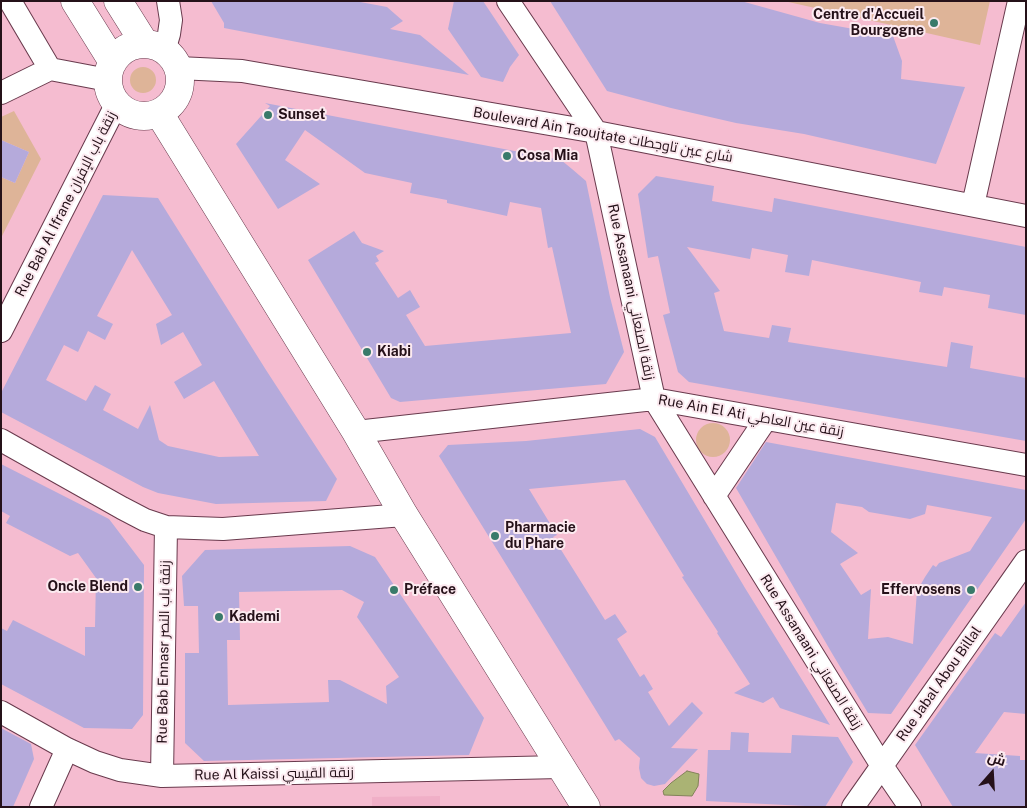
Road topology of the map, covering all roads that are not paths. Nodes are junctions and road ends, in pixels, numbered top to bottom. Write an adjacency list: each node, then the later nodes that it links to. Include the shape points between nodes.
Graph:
1 (10, 1): 8 (street)
2 (75, 1): 9 (main road)
3 (118, 1): 7 (main road)
4 (168, 1): 7 (street, via 171,20)
5 (508, 1): 12 (street)
6 (1019, 1): 13 (street)
7 (162, 54): 9 (main road, via 135,45 126,49 119,54); 11 (main road, via 180,79 174,100); 12 (street, Boulevard Ain Taoujtate شارع عين تاوجطات, via 242,71)
8 (50, 69): 9 (street); 10 (street)
9 (112, 82): 11 (main road, via 123,110 140,116); 15 (street, Rue Bab Al Ifrane زنقة باب الإفران)
10 (1, 93)
11 (159, 113): 18 (main road)
12 (596, 132): 13 (street, Boulevard Ain Taoujtate شارع عين تاوجطات); 16 (street, Rue Assanaani زنقة الصنعاني)
13 (973, 205): 14 (street, Boulevard Ain Taoujtate شارع عين تاوجطات)
14 (1026, 216)
15 (1, 331)
16 (654, 399): 17 (street, Rue Ain El Ati زنقة عين العاطي); 18 (street, Rue Ain El Ati زنقة عين العاطي); 21 (street, Rue Assanaani زنقة الصنعاني)
17 (766, 418): 20 (street, Rue Ain El Ati زنقة عين العاطي); 21 (street)
18 (356, 432): 22 (main road)
19 (1, 440): 23 (street, via 122,508)
20 (1026, 465)
21 (714, 496): 27 (street, Rue Assanaani زنقة الصنعاني)
22 (404, 515): 23 (street, via 223,529); 28 (main road)
23 (166, 527): 29 (street, Rue Bab Ennasr زنقة باب النصر)
24 (1026, 561): 27 (street, Rue Jabal Abou Billal)
25 (1, 712): 26 (street, Rue Al Kaissi زنقة القيسي)
26 (67, 749): 29 (street, Rue Al Kaissi زنقة القيسي, via 114,768); 30 (street)
27 (882, 766): 32 (street, Rue Jabal Abou Billal); 33 (street, Rue Assanaani زنقة الصنعاني)
28 (560, 767): 29 (street, Rue Al Kaissi زنقة القيسي); 31 (main road)
29 (162, 776)
30 (41, 807)
31 (586, 807)
32 (853, 807)
33 (910, 807)

